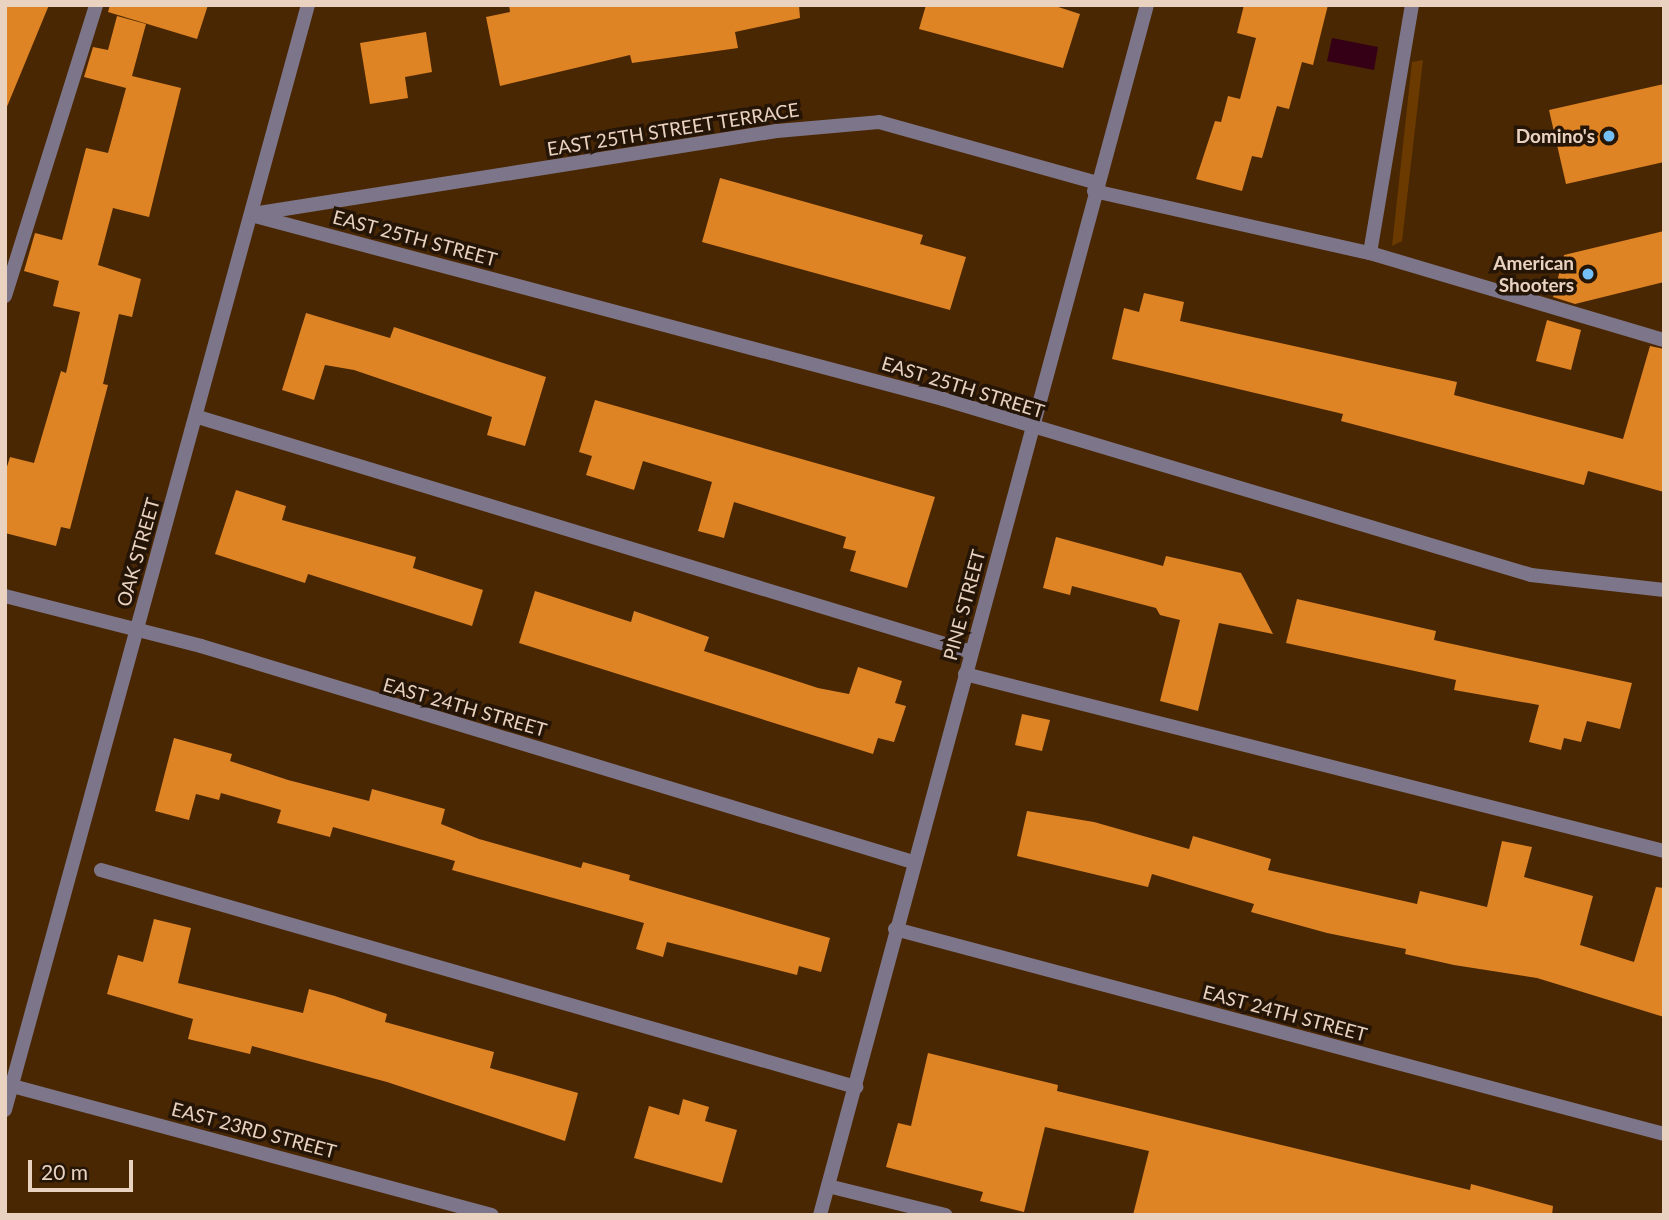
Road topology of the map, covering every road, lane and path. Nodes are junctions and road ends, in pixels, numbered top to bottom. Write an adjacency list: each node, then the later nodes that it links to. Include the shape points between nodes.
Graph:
1 (96, 5): 8 (street)
2 (308, 5): 6 (street, OAK STREET)
3 (1147, 5): 5 (street, PINE STREET)
4 (1412, 5): 7 (street)
5 (1096, 187): 6 (street, EAST 25TH STREET TERRACE, via 879,122 788,129); 7 (street, EAST 25TH STREET TERRACE); 11 (street, PINE STREET)
6 (251, 215): 10 (street, OAK STREET); 11 (street, EAST 25TH STREET, via 943,399)
7 (1370, 253): 9 (street, EAST 25TH STREET TERRACE)
8 (5, 296)
9 (1664, 340)
10 (198, 417): 14 (street, OAK STREET); 15 (street)
11 (1033, 428): 12 (street, EAST 25TH STREET, via 1531,575); 15 (street, PINE STREET)
12 (1664, 590)
13 (5, 596): 14 (street, EAST 24TH STREET)
14 (136, 629): 18 (street, EAST 24TH STREET); 21 (street, OAK STREET)
15 (971, 652): 16 (street, PINE STREET)
16 (965, 674): 17 (street); 18 (street, PINE STREET)
17 (1664, 851)
18 (913, 862): 20 (street, PINE STREET)
19 (101, 870): 22 (street)
20 (895, 929): 22 (street, PINE STREET); 24 (street, EAST 24TH STREET)
21 (8, 1085): 23 (street, OAK STREET); 26 (street, EAST 23RD STREET)
22 (856, 1087): 25 (street, PINE STREET)
23 (5, 1110)
24 (1664, 1134)
25 (828, 1186): 27 (street, PINE STREET); 28 (street)
26 (492, 1215)
27 (820, 1215)
28 (945, 1215)

